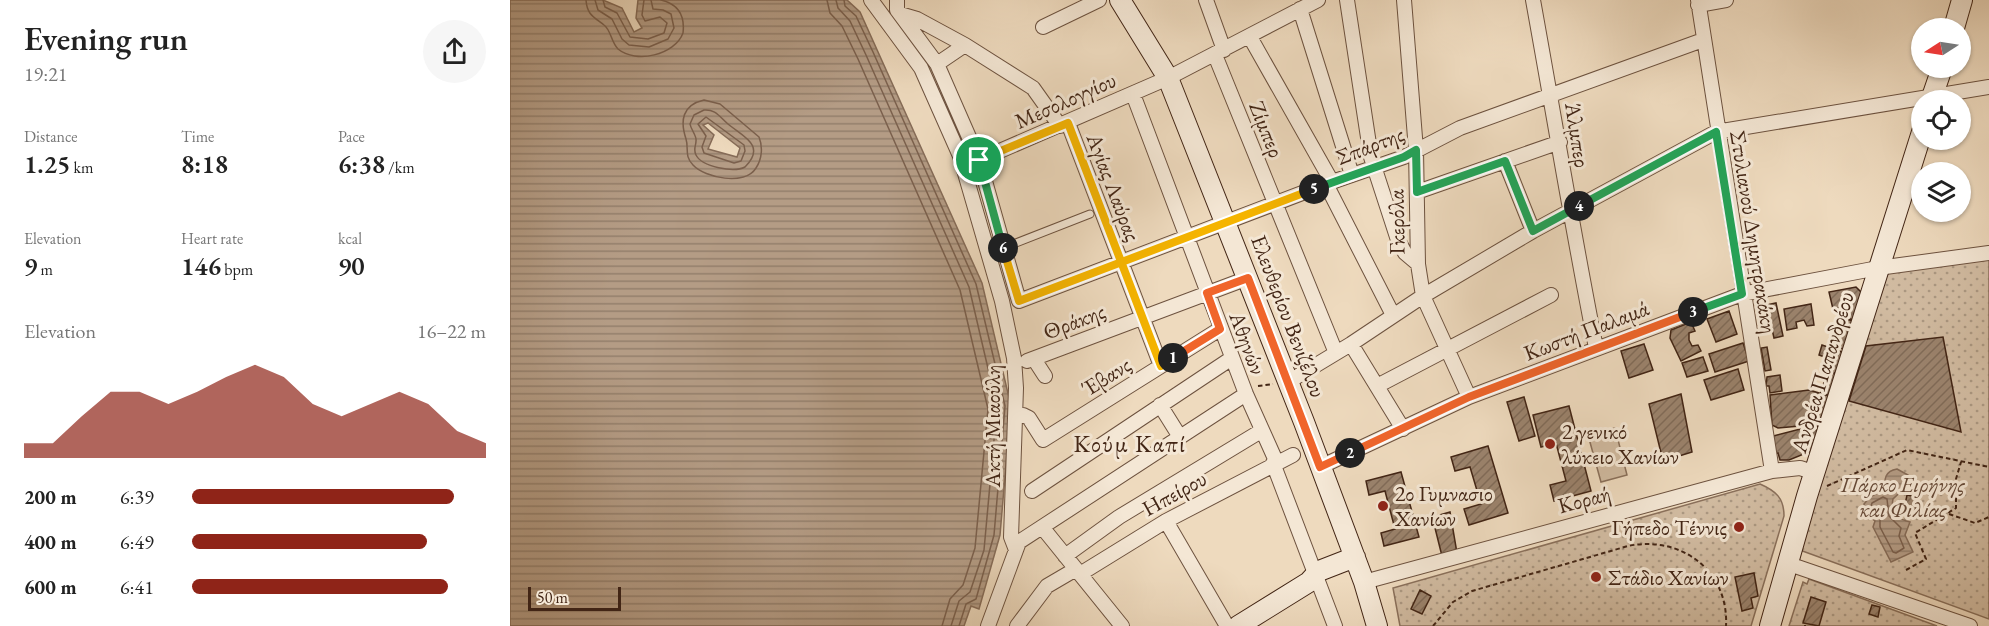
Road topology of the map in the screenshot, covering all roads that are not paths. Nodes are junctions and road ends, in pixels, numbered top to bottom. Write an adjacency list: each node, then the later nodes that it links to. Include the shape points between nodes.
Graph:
1 (871, 0): 81 (street, Ακτή Μιαούλη, via 921,68 960,156 1002,301 1015,368 1011,537)
2 (1099, 0): 15 (street)
3 (1120, 0): 21 (main road, Ελευθερίου Βενιζέλου)
4 (1206, 0): 19 (street, Ζίμπερ)
5 (1318, 0): 13 (street, Μεσολογγίου)
6 (1347, 0): 34 (street)
7 (1404, 0): 30 (street, Γκερόλα)
8 (1533, 0): 25 (street, Άλμπερ)
9 (1726, 0): 11 (street)
10 (1962, 0): 14 (main road)
11 (1698, 3): 17 (street, Στυλιανού Δημητρακάκη)
12 (897, 6): 18 (street, Αγίας Λαύρας); 20 (street)
13 (1300, 9): 16 (street, Μεσολογγίου); 35 (street)
14 (1956, 18)
15 (1043, 27)
16 (1250, 37): 19 (street, Μεσολογγίου); 36 (street)
17 (1703, 40): 25 (street, Σπάρτης); 28 (street, Στυλιανού Δημητρακάκη)
18 (965, 45): 20 (street); 27 (street, Αγίας Λαύρας, via 1033,88)
19 (1219, 52): 21 (street, Μεσολογγίου); 38 (street, Ζίμπερ)
20 (937, 64): 32 (street)
21 (1167, 78): 24 (street, Μεσολογγίου); 41 (main road, Ελευθερίου Βενιζέλου)
22 (1989, 87): 23 (street)
23 (1971, 90)
24 (1133, 93): 27 (street, Μεσολογγίου); 43 (street, Αθηνών)
25 (1550, 94): 29 (street, Άλμπερ); 30 (street, Σπάρτης, via 1460,128)
26 (1911, 101): 28 (street)
27 (1064, 124): 32 (street, Μεσολογγίου); 46 (street, Αγίας Λαύρας)
28 (1716, 132): 39 (street); 51 (street, Στυλιανού Δημητρακάκη)
29 (1560, 142): 33 (street); 39 (street, Άλμπερ)
30 (1416, 150): 34 (street, Σπάρτης); 37 (street, Γκερόλα)
31 (1916, 150): 48 (main road, Ανδρέα Παπανδρέου)
32 (979, 160): 44 (street)
33 (1505, 161): 37 (street); 42 (street)
34 (1374, 166): 35 (street, Σπάρτης); 47 (street, via 1398,240)
35 (1352, 175): 36 (street, Σπάρτης)
36 (1329, 183): 38 (street, Σπάρτης); 54 (street)
37 (1417, 192): 47 (street, Γκερόλα)
38 (1275, 205): 41 (street, Σπάρτης); 60 (street, Ζίμπερ)
39 (1569, 211): 42 (street); 59 (street, Άλμπερ)
40 (1090, 213): 44 (lane)
41 (1227, 224): 43 (street, Σπάρτης); 49 (main road, Ελευθερίου Βενιζέλου)
42 (1533, 231): 53 (street)
43 (1186, 239): 46 (street, Σπάρτης); 50 (street, Αθηνών)
44 (1003, 248): 46 (street, Σπάρτης, via 1019,301)
45 (1989, 253): 48 (street, Κωστή Παλαμά)
46 (1121, 263): 55 (street, Αγίας Λαύρας)
47 (1418, 264): 53 (street, Γκερόλα)
48 (1878, 268): 51 (street, Κωστή Παλαμά); 77 (main road, Ανδρέα Παπανδρέου)
49 (1248, 278): 50 (street, Θράκης); 64 (main road, Ελευθερίου Βενιζέλου)
50 (1207, 293): 55 (street, Θράκης); 56 (street, Αθηνών)
51 (1742, 294): 59 (street, Κωστή Παλαμά); 76 (street, Στυλιανού Δημητρακάκη)
52 (1551, 295): 58 (street)
53 (1423, 296): 54 (street); 58 (street, Γκερόλα)
54 (1394, 315): 57 (street)
55 (1142, 318): 62 (street, Αγίας Λαύρας); 63 (street, Θράκης, via 1031,360)
56 (1220, 329): 61 (street, Αθηνών); 62 (street, Έβανς)
57 (1351, 344): 60 (street); 65 (street)
58 (1448, 347): 65 (street); 67 (street, Γκερόλα)
59 (1596, 348): 67 (street, Κωστή Παλαμά)
60 (1336, 352): 64 (street)
61 (1232, 358): 66 (street, Αθηνών); 68 (street)
62 (1161, 366): 69 (street, Έβανς, via 1043,440)
63 (1045, 376)
64 (1288, 382): 75 (main road, Ελευθερίου Βενιζέλου)
65 (1377, 386): 70 (street)
66 (1246, 394): 71 (street, Αθηνών); 72 (street)
67 (1469, 397): 70 (street, Κωστή Παλαμά)
68 (1160, 405): 72 (street); 78 (street)
69 (1023, 415)
70 (1403, 429): 75 (street, Κωστή Παλαμά)
71 (1261, 431): 74 (street, Αθηνών); 82 (street, via 1119,517)
72 (1180, 437): 80 (street)
73 (1293, 454): 74 (street, Ηπείρου)
74 (1275, 462): 79 (street, Ηπείρου); 86 (street, Αθηνών)
75 (1320, 467): 83 (main road, Ελευθερίου Βενιζέλου)
76 (1772, 471): 77 (street, Κοραή, via 1800,468); 87 (street, Κοραή)
77 (1816, 473): 84 (main road, Ανδρέα Παπανδρέου)
78 (1032, 491)
79 (1166, 521): 85 (street, Ηπείρου); 91 (street)
80 (1042, 527): 81 (street, via 1019,542); 82 (street)
81 (1016, 550): 88 (street, Ακτή Μιαούλη)
82 (1065, 556): 85 (street)
83 (1355, 557): 86 (main road); 87 (main road, Ελευθερίου Βενιζέλου)
84 (1789, 564): 95 (main road, Ανδρέα Παπανδρέου); 96 (street)
85 (1078, 572): 89 (street, Ηπείρου, via 1047,586); 90 (street)
86 (1315, 575): 92 (main road); 93 (street, Αθηνών)
87 (1364, 582): 94 (main road, Ελευθερίου Βενιζέλου)
88 (988, 626)
89 (1017, 626)
90 (1122, 626)
91 (1227, 626)
92 (1238, 626)
93 (1335, 626)
94 (1376, 626)
95 (1770, 626)
96 (1970, 626)

